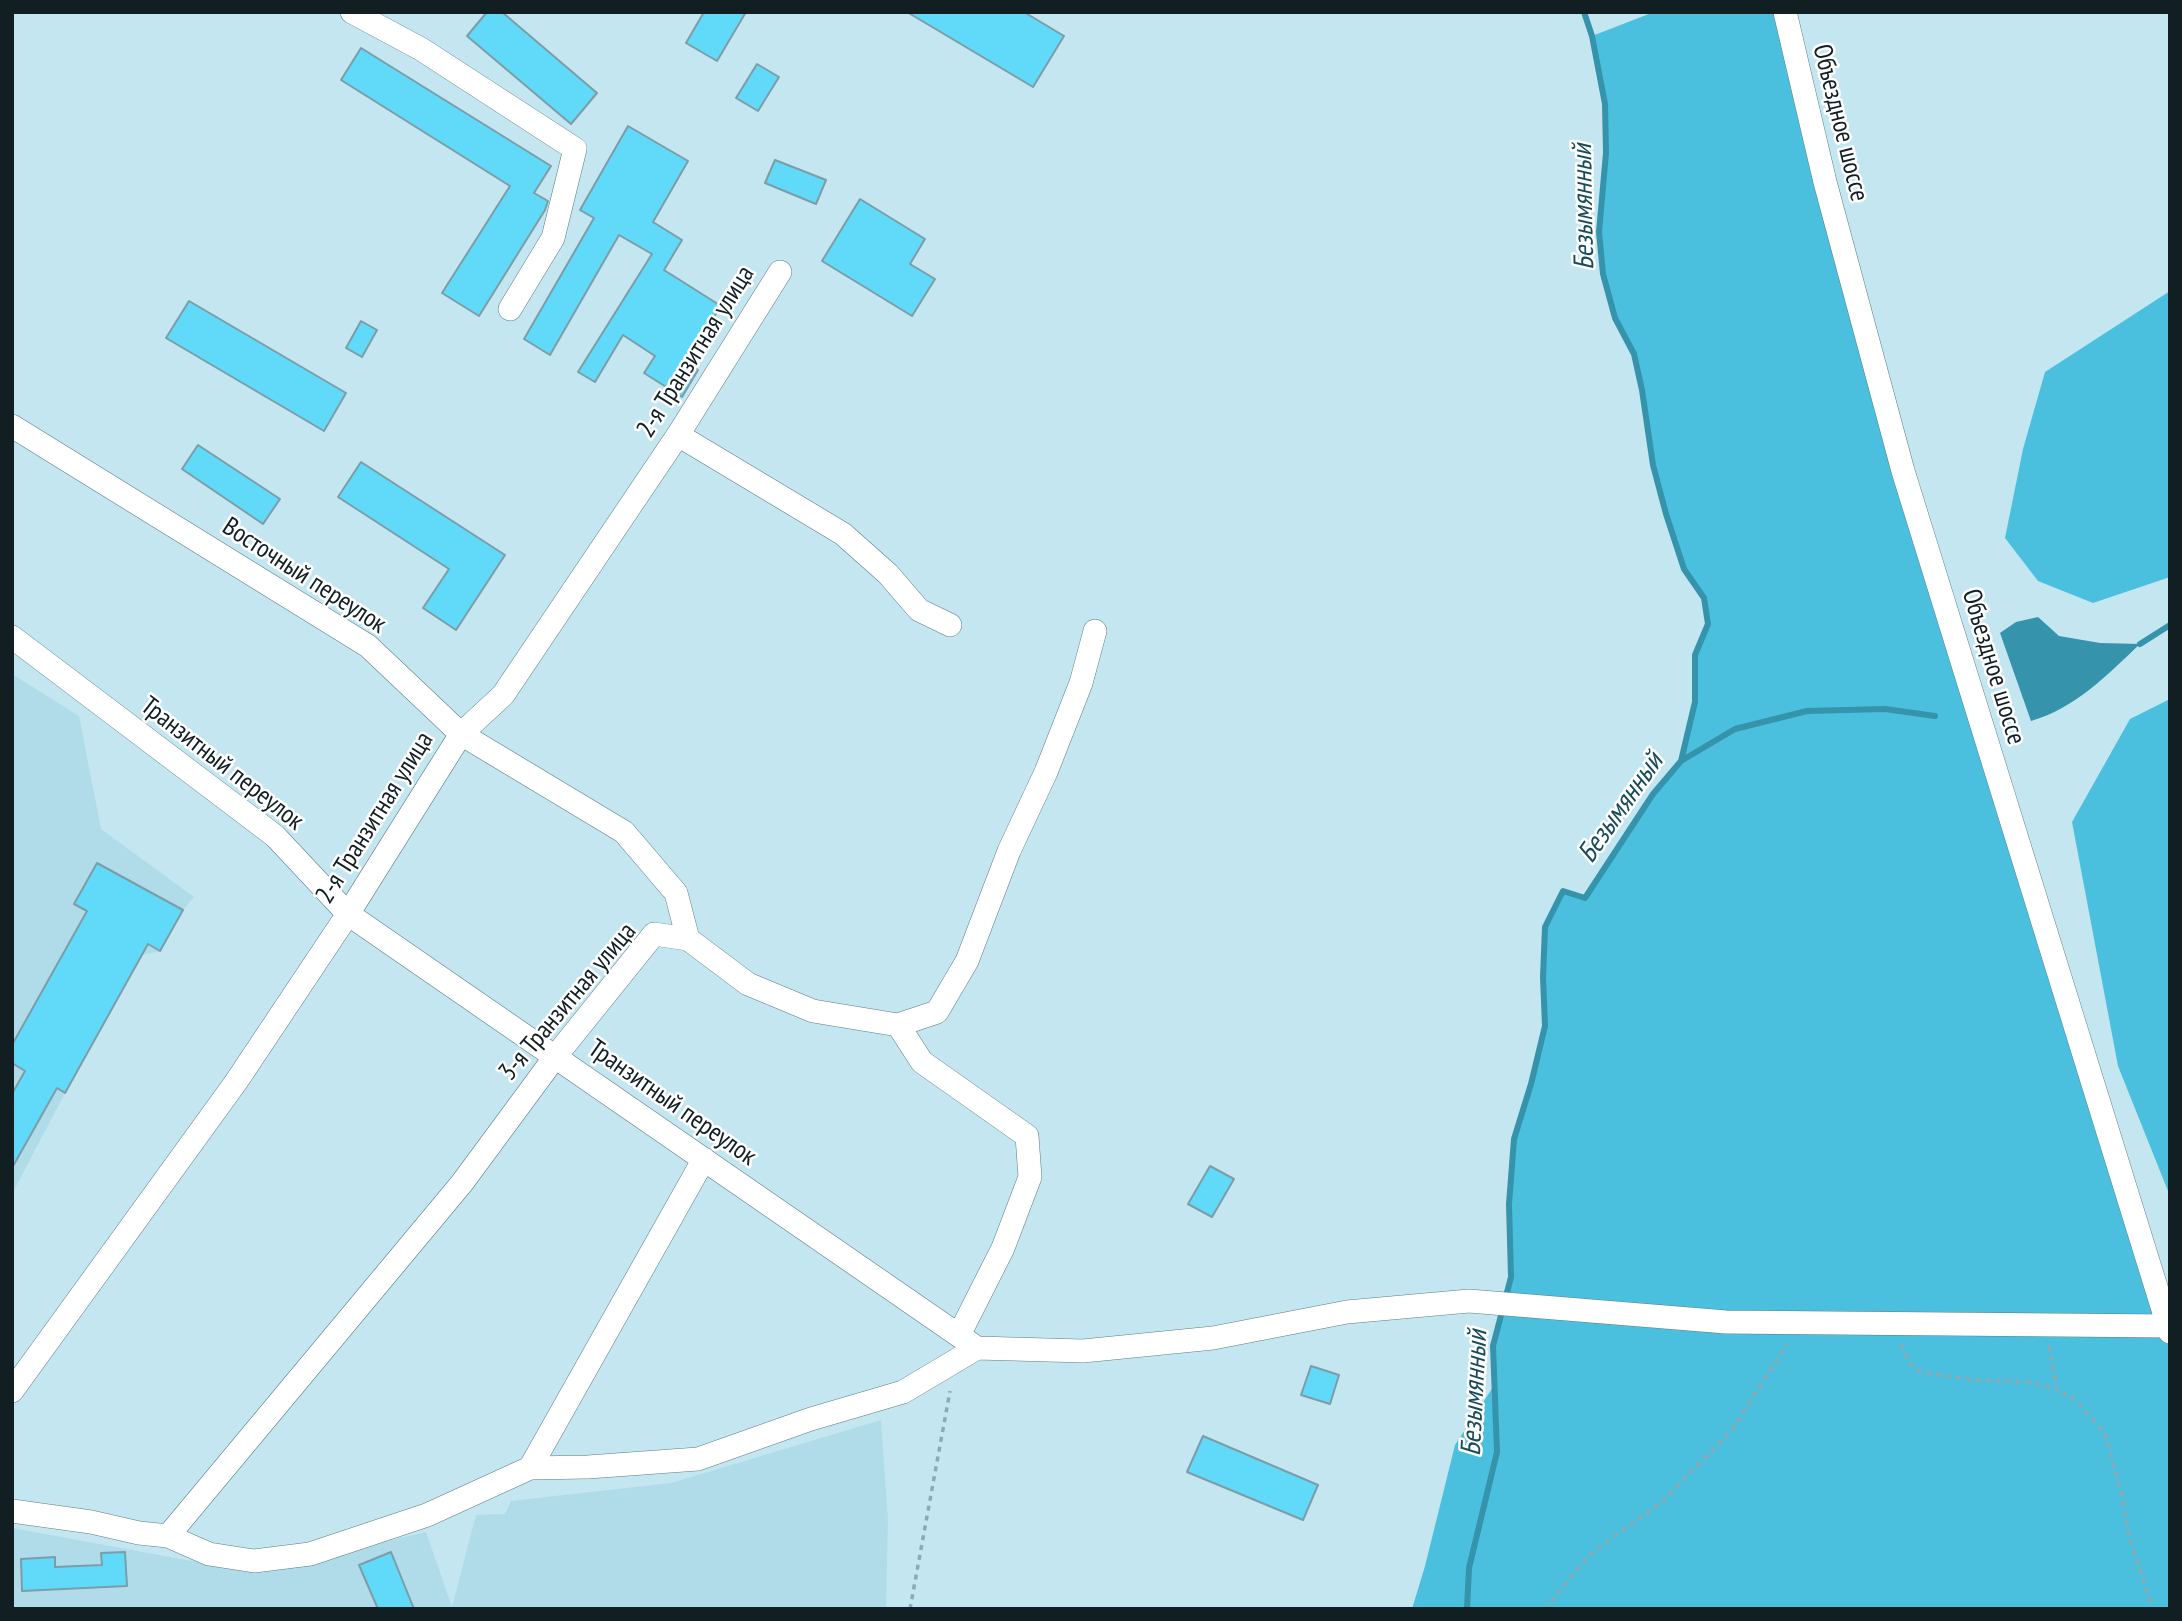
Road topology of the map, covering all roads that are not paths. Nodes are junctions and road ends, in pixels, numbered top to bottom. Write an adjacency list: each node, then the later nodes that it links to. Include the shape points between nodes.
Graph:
1 (352, 12): 4 (street, via 421,50 575,149 553,238)
2 (1785, 12): 16 (street, Объездное шоссе, via 1825,182 1903,471)
3 (780, 272): 6 (street, 2-я Транзитная улица)
4 (510, 309)
5 (12, 426): 10 (street, Восточный переулок, via 368,646)
6 (678, 435): 7 (street, via 843,534 888,574 919,610); 10 (street, 2-я Транзитная улица, via 503,695)
7 (950, 625)
8 (1095, 631): 13 (street, 3-я Транзитная улица, via 1081,683 967,961 937,1012)
9 (12, 637): 11 (street, Транзитный переулок, via 275,836)
10 (461, 734): 11 (street, 2-я Транзитная улица); 12 (street, Восточный переулок, via 624,832 676,893)
11 (348, 914): 14 (street, Транзитный переулок); 18 (street, 2-я Транзитная улица, via 236,1082)
12 (688, 939): 13 (street, 3-я Транзитная улица, via 748,984 813,1011); 14 (street, 3-я Транзитная улица, via 654,934)
13 (898, 1025): 17 (street, via 922,1062 1027,1136 1030,1177)
14 (555, 1057): 15 (street, Транзитный переулок); 21 (street, 3-я Транзитная улица, via 462,1184)
15 (704, 1159): 17 (street, Транзитный переулок); 19 (street)
16 (2169, 1329): 17 (street, via 1726,1322 1469,1301 1347,1312 1213,1338 1083,1350)
17 (968, 1342): 19 (street, via 956,1361 903,1392 698,1459)
18 (12, 1391)
19 (530, 1468): 21 (street, via 427,1514 310,1554 254,1561 209,1554)
20 (12, 1511): 21 (street)
21 (168, 1536)

